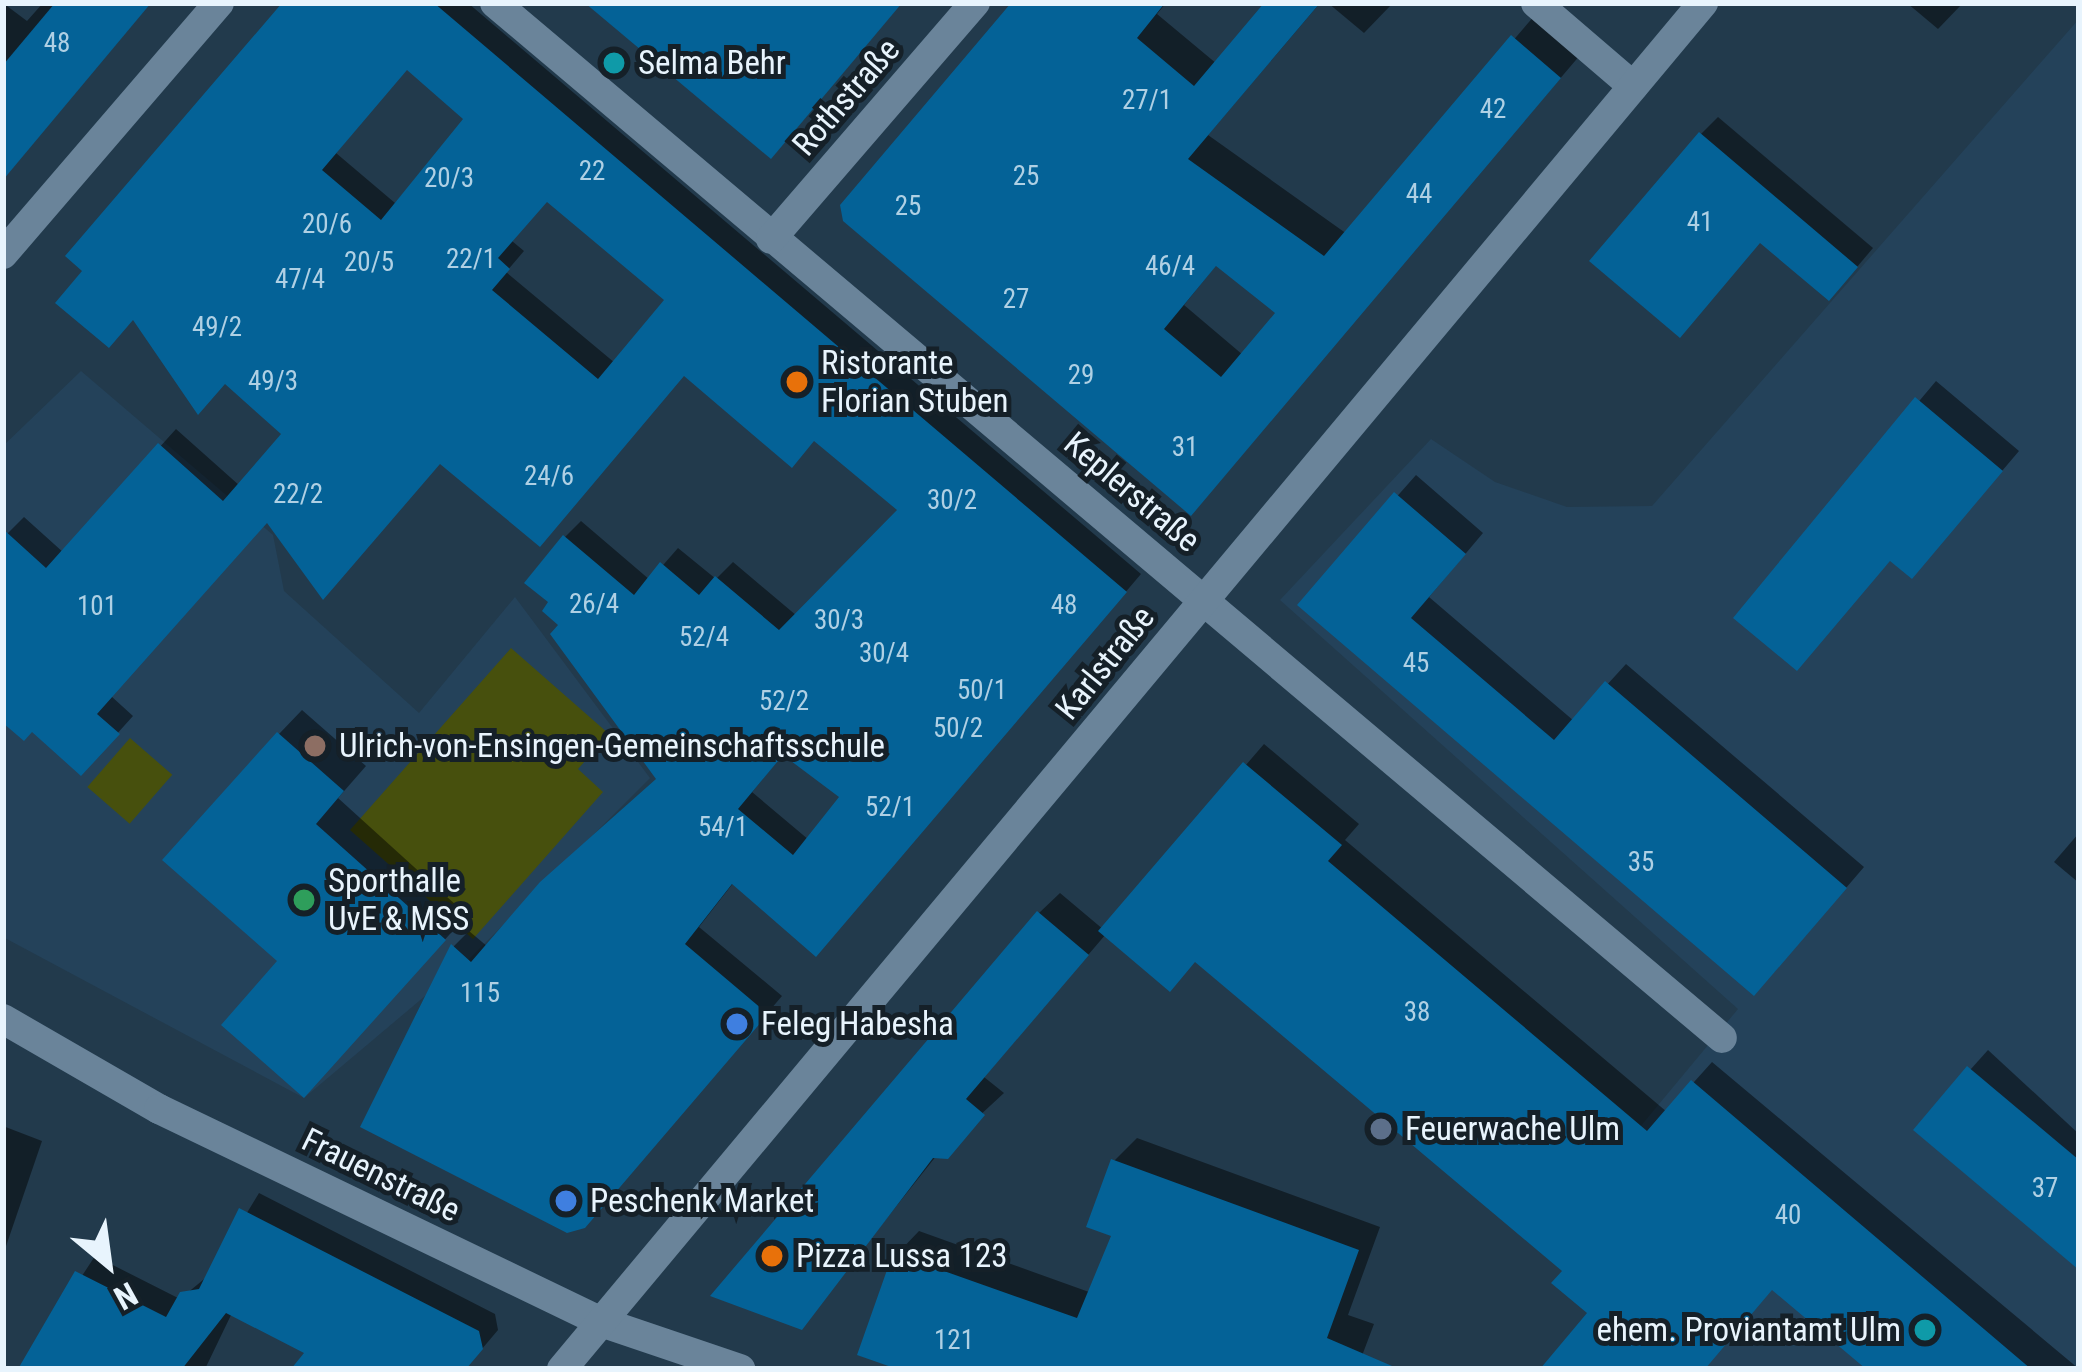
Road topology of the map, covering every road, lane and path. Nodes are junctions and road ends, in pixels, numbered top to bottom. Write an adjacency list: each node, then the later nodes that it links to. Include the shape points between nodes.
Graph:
1 (219, 3): 8 (street)
2 (495, 3): 7 (street, Keplerstraße)
3 (975, 3): 7 (street, Rothstraße)
4 (1536, 3): 6 (street)
5 (1703, 3): 6 (street, Karlstraße)
6 (1633, 86): 9 (street, Karlstraße)
7 (771, 238): 9 (street, Keplerstraße)
8 (3, 254)
9 (1204, 598): 11 (street, Keplerstraße); 12 (street, Karlstraße)
10 (3, 1019): 12 (street, Frauenstraße, via 159,1109)
11 (1722, 1038)
12 (604, 1323): 13 (street, Karlstraße); 14 (street, Frauenstraße)
13 (562, 1369)
14 (740, 1369)

